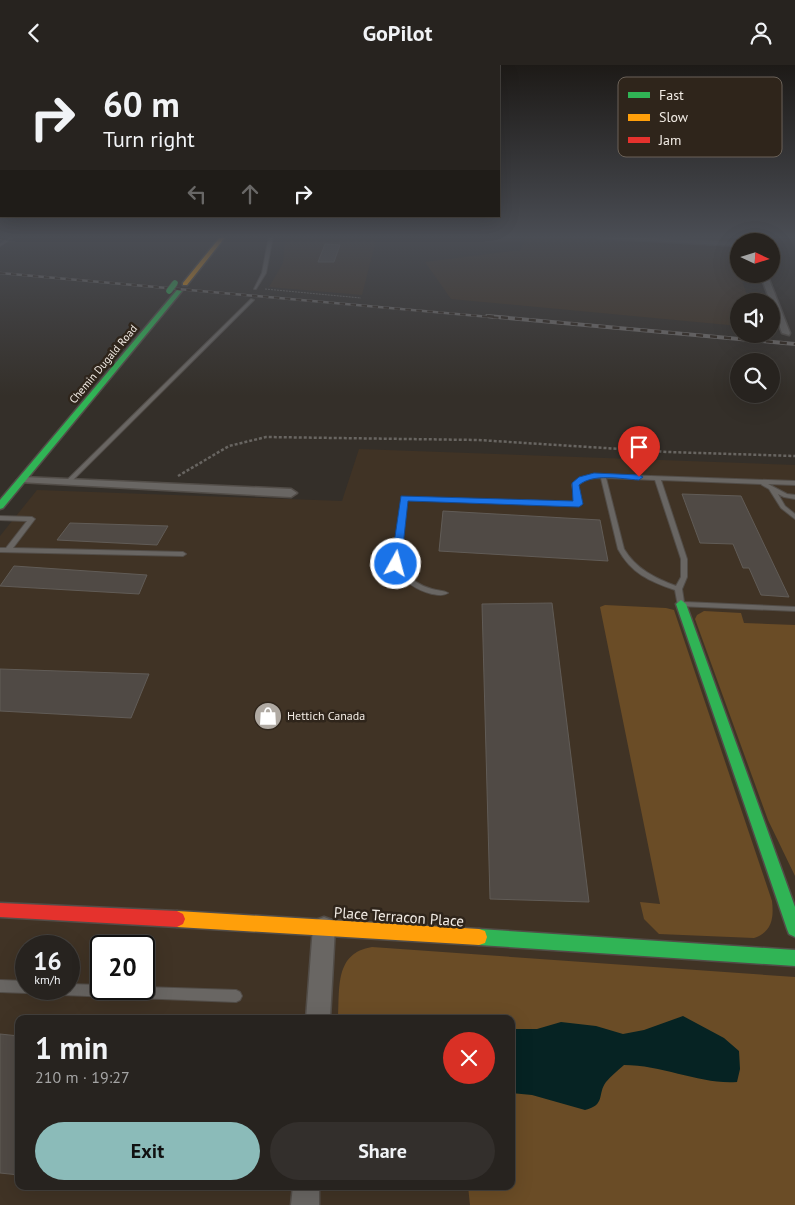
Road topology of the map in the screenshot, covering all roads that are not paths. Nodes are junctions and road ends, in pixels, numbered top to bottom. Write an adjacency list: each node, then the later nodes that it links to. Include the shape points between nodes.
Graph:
1 (175, 289): 6 (main road, Chemin Dugald Road)
2 (175, 289): 9 (main road, Chemin Dugald Road)
3 (769, 289): 5 (street)
4 (252, 300): 10 (lane)
5 (786, 333)
6 (38, 442)
7 (603, 476): 8 (lane); 22 (lane, via 626,560 637,571); 23 (lane, via 582,479 575,485 579,504 404,498 396,567 419,588 429,593)
8 (657, 478): 11 (lane); 22 (lane, via 684,559 684,577)
9 (23, 480): 10 (street); 16 (main road, Chemin Dugald Road)
10 (68, 482): 14 (street)
11 (760, 482): 12 (lane); 13 (lane)
12 (795, 483)
13 (772, 489): 15 (lane); 17 (lane, via 783,507)
14 (291, 493)
15 (795, 497)
16 (1, 503)
17 (795, 517)
18 (0, 518): 20 (lane, via 32,519)
19 (0, 550): 20 (lane)
20 (8, 550): 21 (lane)
21 (183, 554)
22 (678, 589): 24 (lane)
23 (444, 593)
24 (681, 604): 25 (lane); 28 (main road)
25 (795, 609)
26 (0, 910): 27 (main road, Place Terracon Place)
27 (324, 927): 29 (main road, Place Terracon Place); 34 (street)
28 (795, 929)
29 (795, 959)
30 (0, 986): 31 (lane)
31 (15, 987)
32 (80, 990): 33 (lane)
33 (236, 996)
34 (318, 1015)
35 (306, 1190): 36 (street)
36 (305, 1205)

